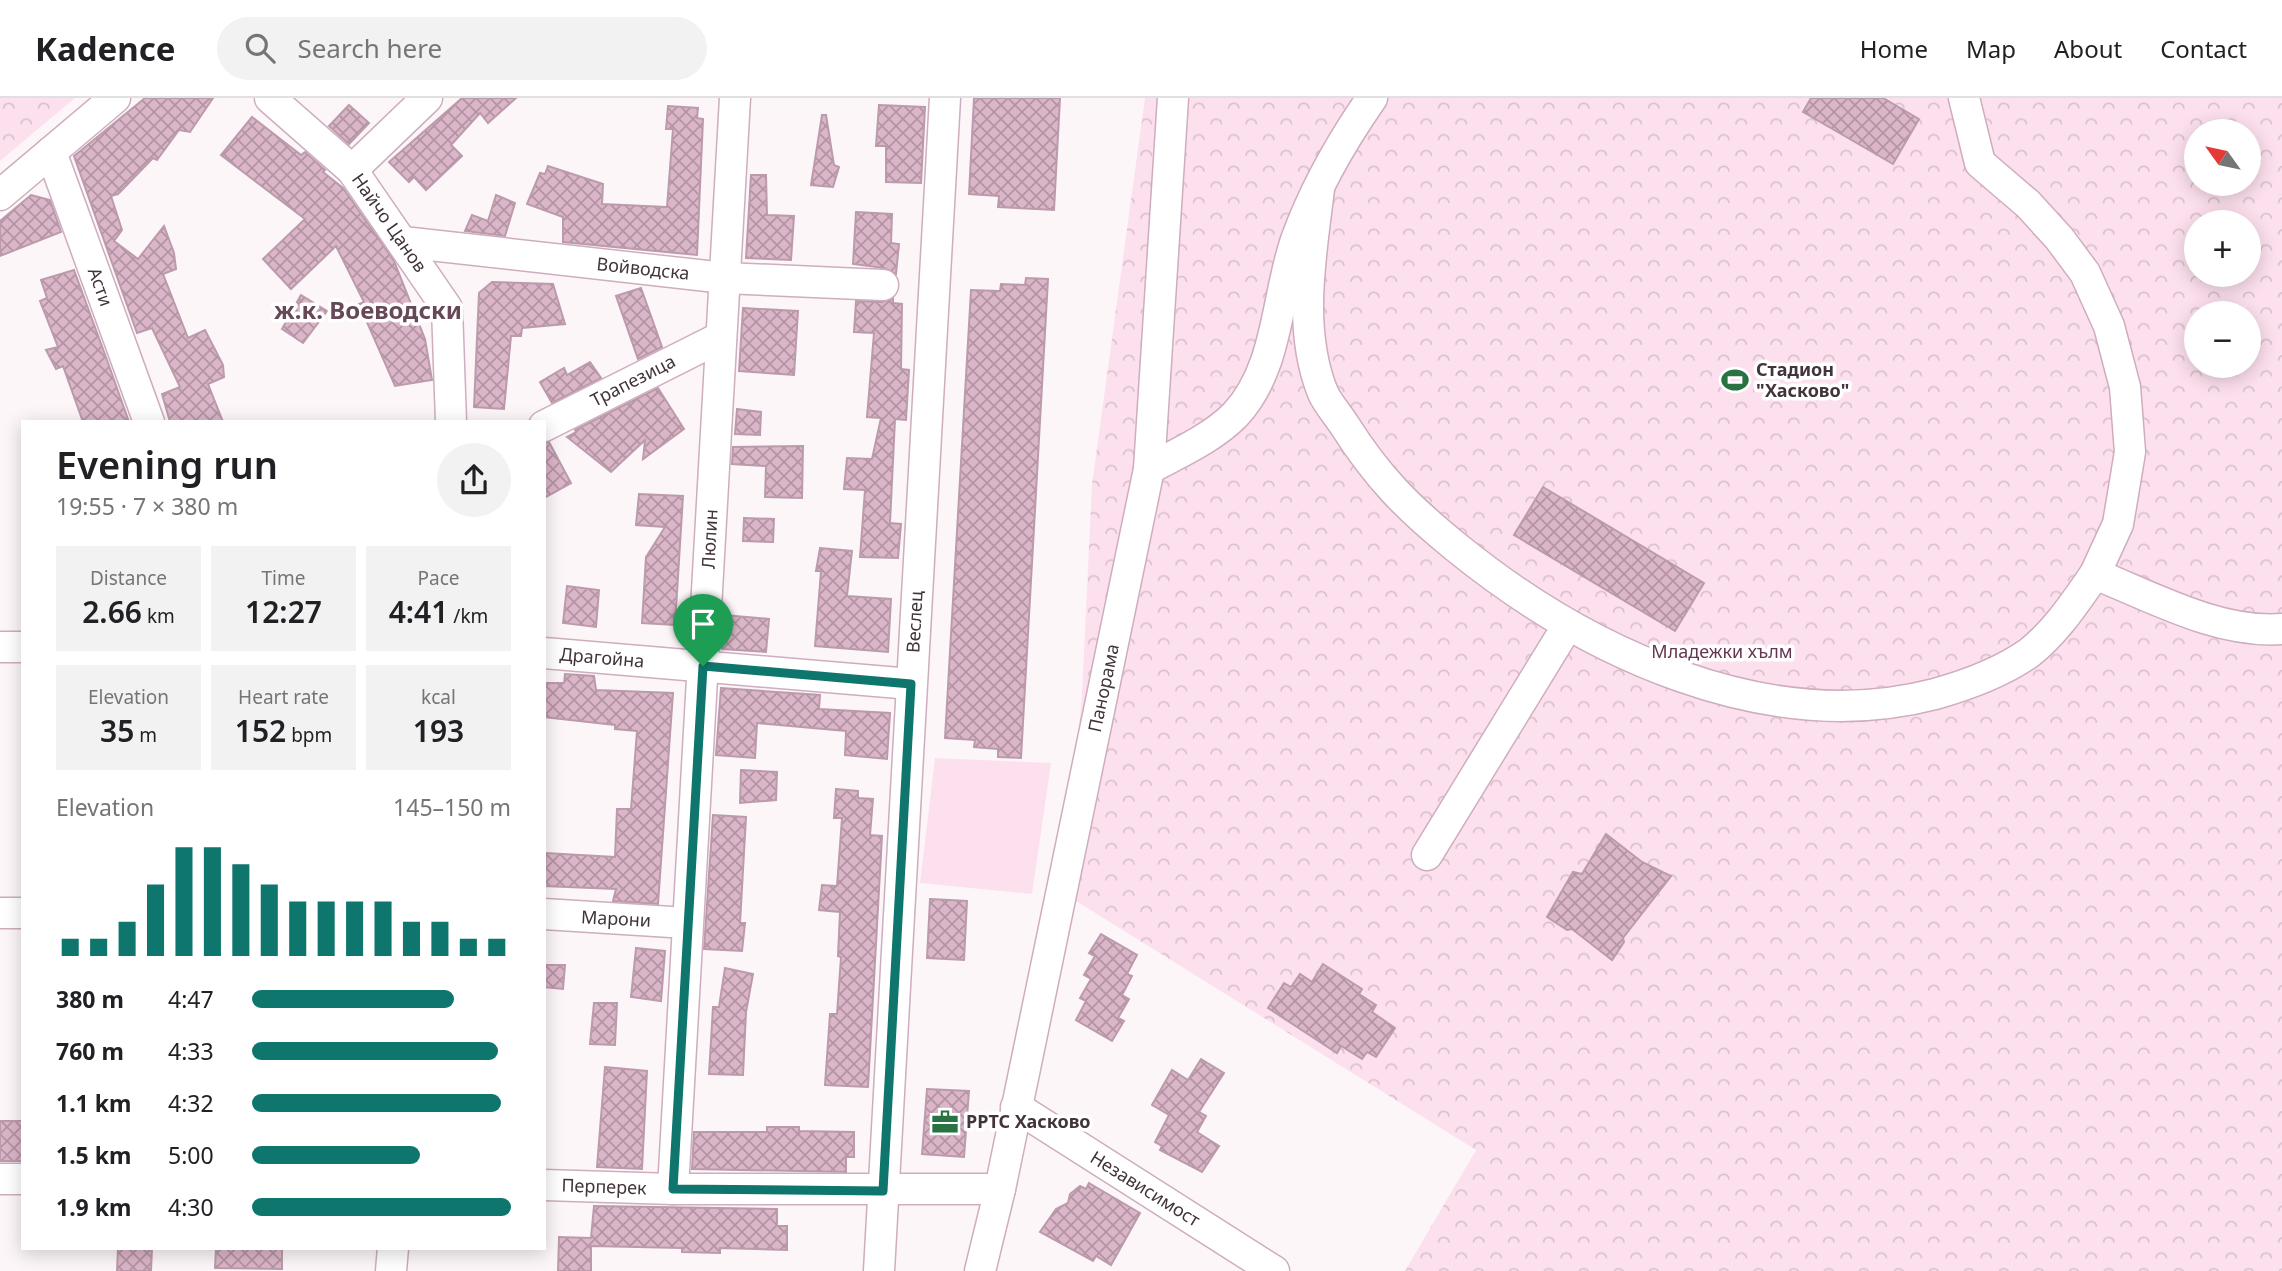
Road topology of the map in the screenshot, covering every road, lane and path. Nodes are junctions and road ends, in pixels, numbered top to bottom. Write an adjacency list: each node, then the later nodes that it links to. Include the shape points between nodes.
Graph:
1 (115, 98): 9 (street)
2 (270, 98): 10 (street, Найчо Цанов)
3 (427, 98): 10 (street)
4 (735, 98): 14 (street, Люлин)
5 (945, 98): 28 (street, Веслец)
6 (1173, 98): 20 (street, Панорама)
7 (1372, 98): 11 (street)
8 (1964, 98): 21 (street, via 1980,163 2059,238 2085,273 2109,326 2124,387 2130,452 2118,524)
9 (51, 152): 12 (street); 17 (street, Асти)
10 (352, 170): 13 (street, Найчо Цанов)
11 (1319, 189): 20 (street, via 1296,240 1259,378 1235,414 1201,442); 22 (street, via 1308,313 1312,358 1324,395 1370,466 1407,507 1487,572)
12 (0, 195)
13 (403, 242): 14 (street, Войводска); 18 (street, Найчо Цанов, via 447,308)
14 (724, 278): 15 (street, Войводска); 16 (street, Люлин)
15 (883, 285)
16 (721, 337): 19 (street, Трапезица); 27 (street, Люлин)
17 (148, 420)
18 (451, 420)
19 (546, 425)
20 (1149, 469): 34 (street, Панорама)
21 (2095, 574): 22 (street, via 2068,613 2029,652 1993,673 1955,689 1844,707 1788,703 1739,692 1649,663); 23 (street, via 2248,629)
22 (1568, 625): 29 (street)
23 (2282, 629)
24 (0, 647): 25 (street)
25 (21, 647)
26 (546, 653): 27 (street, Драгойна)
27 (703, 666): 28 (street, Драгойна); 33 (street, Люлин)
28 (911, 684): 40 (street, Веслец)
29 (1427, 855)
30 (0, 913): 31 (street)
31 (21, 913)
32 (546, 914): 33 (street, Марони)
33 (687, 923): 38 (street, Люлин)
34 (1016, 1107): 39 (street, Панорама); 45 (street, Независимост)
35 (0, 1179): 36 (street)
36 (21, 1179)
37 (546, 1185): 38 (street, Перперек)
38 (673, 1189): 40 (street, Перперек)
39 (1000, 1189): 40 (street, Перперек); 44 (street, Панорама)
40 (883, 1191): 43 (street, Веслец)
41 (393, 1250): 42 (street)
42 (391, 1271)
43 (879, 1271)
44 (980, 1271)
45 (1274, 1271)

